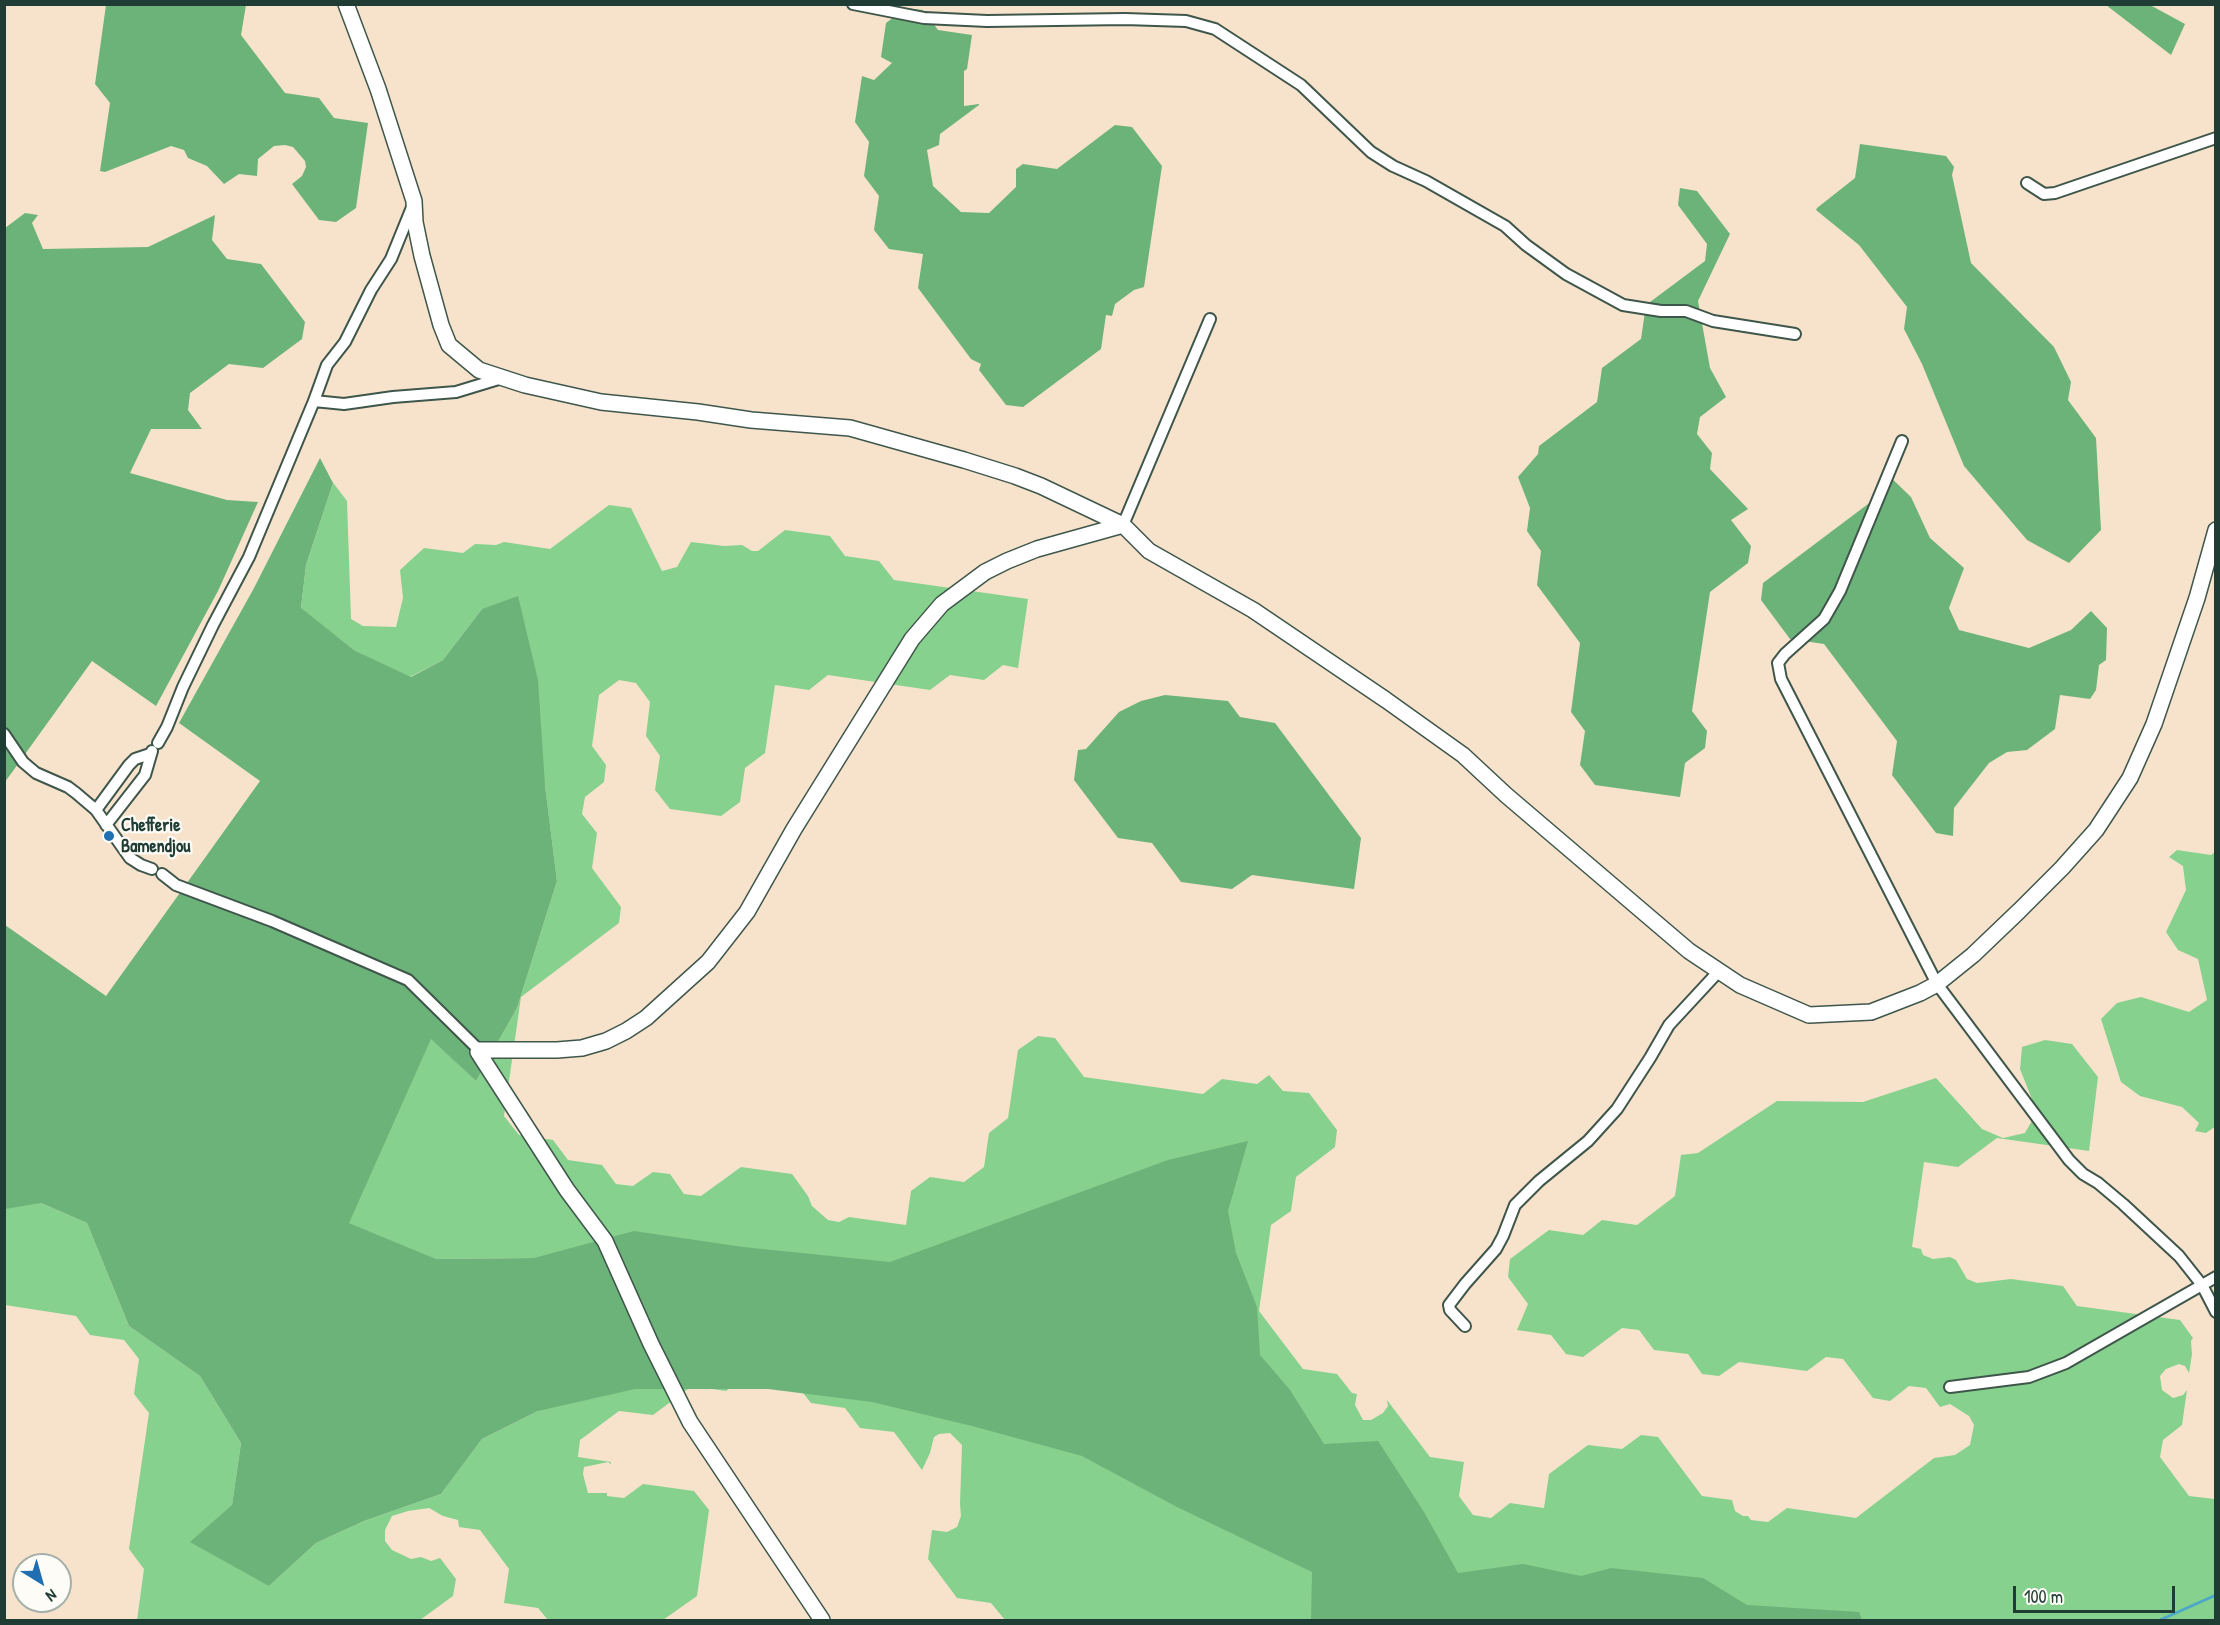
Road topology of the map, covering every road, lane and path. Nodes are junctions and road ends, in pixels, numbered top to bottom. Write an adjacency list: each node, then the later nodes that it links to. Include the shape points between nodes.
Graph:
1 (346, 4): 5 (main road)
2 (853, 4): 7 (street, via 924,18 1186,21 1215,29 1301,86 1371,152 1505,226 1566,274 1623,305 1686,311 1713,321)
3 (2216, 138): 4 (street, via 2055,193 2043,194)
4 (2027, 183)
5 (414, 201): 8 (main road, via 422,256 449,345 479,370); 9 (street, via 391,259 345,342 327,365)
6 (1210, 319): 11 (street)
7 (1795, 334)
8 (502, 378): 9 (street, via 456,392 344,404); 11 (main road, via 601,402 850,428 1015,476)
9 (314, 401): 14 (street, via 249,557)
10 (1902, 441): 18 (street, via 1840,591 1824,619 1778,663 1781,679)
11 (1123, 525): 17 (main road, via 1149,551 1253,610 1463,755 1658,926); 19 (main road, via 1007,561 942,604 912,639 741,921 708,962 646,1018 616,1036 582,1048)
12 (2216, 530): 18 (main road, via 2154,724 2130,778 2096,830 2062,868 1991,939)
13 (4, 734): 15 (street, via 23,762 36,773 68,787)
14 (154, 749): 15 (street, via 129,765); 16 (street, via 145,775)
15 (96, 810): 16 (street)
16 (106, 825): 19 (street, via 130,858 176,885 272,921 408,980)
17 (1719, 971): 18 (main road, via 1740,985 1809,1015 1870,1012); 23 (street, via 1669,1025 1617,1108 1588,1141 1515,1205 1496,1249 1449,1305)
18 (1937, 984): 21 (street, via 2069,1160 2179,1256)
19 (479, 1050): 25 (main road, via 567,1190 605,1241 690,1422)
20 (2216, 1276): 21 (street)
21 (2202, 1285): 22 (street); 24 (street, via 2048,1371 2030,1377)
22 (2216, 1312)
23 (1465, 1326)
24 (1950, 1387)
25 (822, 1620)

